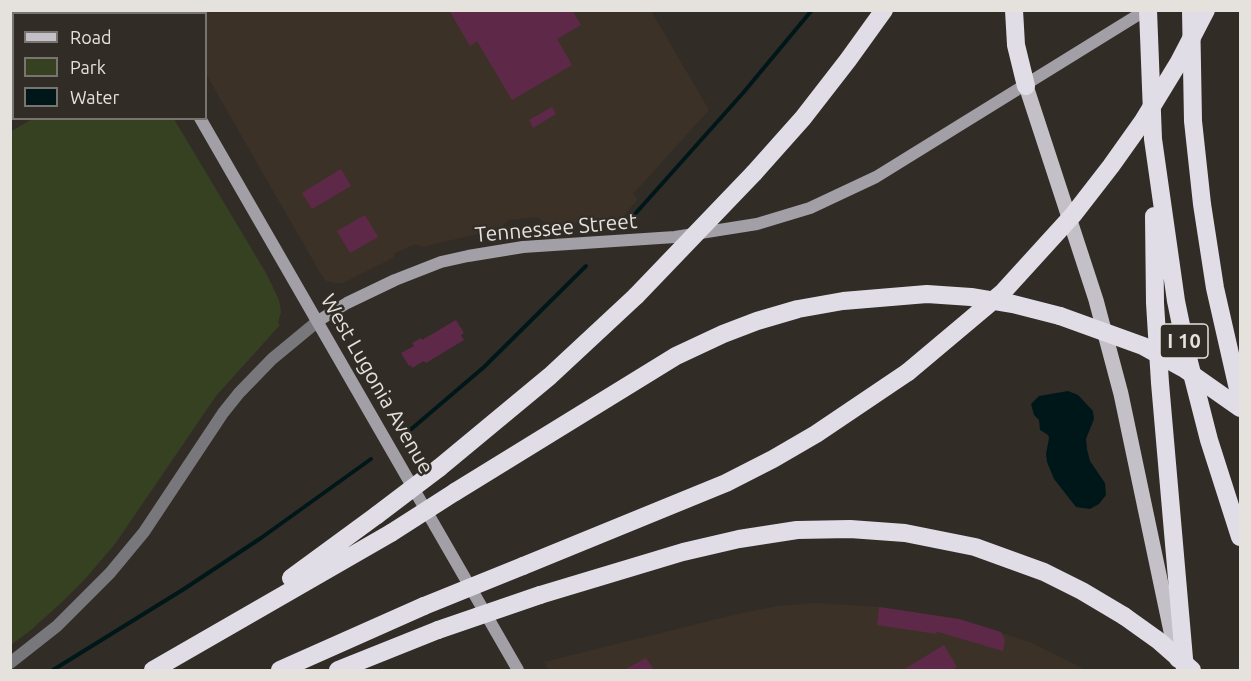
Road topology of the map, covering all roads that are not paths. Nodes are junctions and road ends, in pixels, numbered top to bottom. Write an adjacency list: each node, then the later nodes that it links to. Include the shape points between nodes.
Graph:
1 (884, 10): 13 (highway, bridge, via 803,118 636,296 550,376 439,468)
2 (1014, 10): 6 (highway, via 1016,45)
3 (1147, 10): 6 (main road, Tennessee Street); 8 (highway, I 10)
4 (1191, 10): 10 (highway, I 10, via 1193,121 1202,204 1215,288)
5 (1206, 10): 16 (highway, bridge, via 1143,121 1073,215 1002,293 908,372 807,439 726,483 424,606)
6 (1026, 86): 9 (main road, Tennessee Street, via 876,177 783,217 675,237 524,247 441,262 347,303); 19 (main road, via 1096,300 1118,384)
7 (201, 120): 9 (main road, West Lugonia Avenue)
8 (1153, 140): 12 (highway, I 10, via 1186,354); 20 (highway, via 1155,303)
9 (318, 321): 14 (street, Tennessee Street, via 239,393 144,532 110,573 57,626); 18 (main road, West Lugonia Avenue)
10 (1240, 398)
11 (1240, 408): 13 (highway, bridge, via 1183,368 1143,346 1060,316 1013,304 927,294 798,309 723,334 676,356 391,533)
12 (1240, 537)
13 (219, 631): 15 (highway)
14 (10, 663)
15 (153, 670)
16 (280, 670)
17 (338, 670): 21 (highway, bridge, via 540,595 683,552 797,530 850,529 905,533 975,547 1044,572 1124,616)
18 (518, 670)
19 (1179, 670)
20 (1185, 670)
21 (1192, 670)

